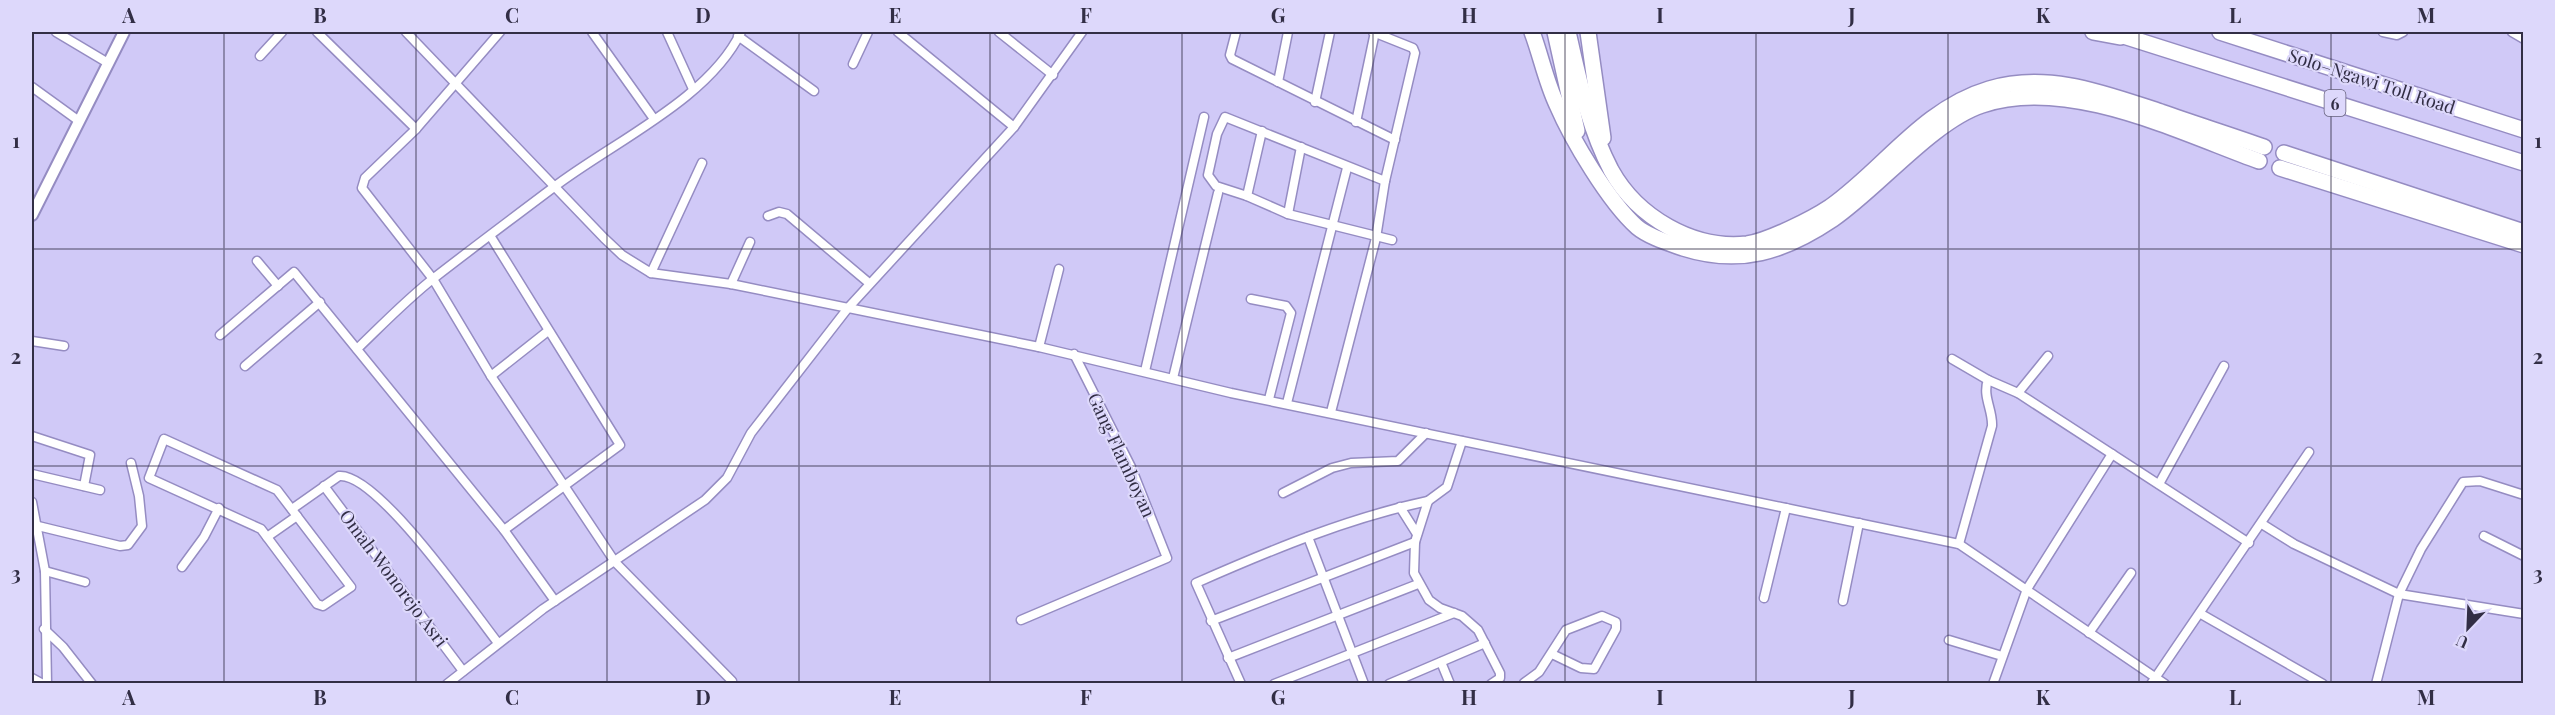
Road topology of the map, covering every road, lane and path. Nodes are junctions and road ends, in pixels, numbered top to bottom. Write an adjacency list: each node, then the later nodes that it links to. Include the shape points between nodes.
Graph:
1 (56, 32): 31 (street)
2 (124, 32): 31 (street)
3 (282, 32): 30 (street)
4 (317, 32): 45 (street)
5 (406, 32): 35 (street)
6 (501, 32): 35 (street)
7 (592, 32): 41 (street)
8 (667, 32): 37 (street)
9 (868, 32): 32 (street)
10 (898, 32): 44 (street)
11 (999, 32): 33 (street)
12 (1082, 32): 33 (street)
13 (1236, 32): 34 (street, via 1230,58)
14 (1288, 32): 34 (street)
15 (1330, 32): 39 (street)
16 (1374, 32): 43 (street); 48 (street, via 1415,51)
17 (1532, 32): 50 (highway, via 1557,106)
18 (1555, 32): 50 (highway)
19 (1568, 32): 51 (highway, via 1589,118)
20 (1588, 32): 51 (highway)
21 (2093, 32): 29 (highway)
22 (2111, 32): 29 (highway, Solo–Ngawi Toll Road / 6)
23 (2220, 32): 46 (highway, Solo–Ngawi Toll Road / 6)
24 (2383, 32): 25 (street)
25 (2403, 32)
26 (2512, 32): 28 (street)
27 (740, 34): 37 (street, via 721,65); 38 (street)
28 (2523, 39)
29 (2147, 43): 53 (highway, Solo–Ngawi Toll Road / 6)
30 (260, 56)
31 (108, 63): 42 (street)
32 (853, 64)
33 (1053, 75): 44 (street)
34 (1278, 82): 39 (street)
35 (458, 84): 45 (street); 56 (street)
36 (32, 87): 42 (street)
37 (693, 89): 41 (street)
38 (814, 91)
39 (1315, 102): 43 (street)
40 (1204, 117): 90 (street)
41 (654, 119): 56 (street)
42 (79, 122): 60 (street)
43 (1356, 122): 48 (street)
44 (1014, 127): 73 (street)
45 (416, 129): 72 (street, via 365,178 362,188)
46 (2523, 130)
47 (1262, 131): 49 (street); 58 (street); 58 (street, via 1224,117 1208,175 1216,186)
48 (1395, 140): 55 (street)
49 (1301, 147): 54 (street); 59 (street)
50 (1581, 148): 51 (highway, via 1608,195 1639,228 1673,245 1708,256 1731,258 1785,246 1833,218 1944,125 1981,105 2034,96 2106,106 2262,154 2084,87 2036,82 1990,88 1955,103 1920,126 1830,207 1800,224 1748,244 1713,242 1672,229 1644,211 1612,170)
51 (1606, 154)
52 (702, 164): 71 (street)
53 (2523, 164)
54 (1347, 168): 55 (street); 62 (street)
55 (1385, 182): 65 (street)
56 (555, 186): 64 (street); 71 (street, via 622,255)
57 (1218, 193): 92 (street)
58 (1247, 196): 59 (street)
59 (1288, 214): 62 (street)
60 (32, 215)
61 (768, 216): 73 (street, via 787,214)
62 (1332, 226): 65 (street); 96 (street)
63 (2523, 232): 68 (highway, via 2282,160)
64 (491, 237): 72 (street); 79 (street)
65 (1376, 238): 66 (street); 97 (street)
66 (1392, 240)
67 (750, 243): 74 (street)
68 (2523, 245)
69 (257, 261): 75 (street)
70 (1059, 269): 83 (street)
71 (651, 273): 74 (street)
72 (433, 279): 84 (street); 91 (street)
73 (868, 283): 78 (street)
74 (730, 284): 78 (street)
75 (278, 286): 77 (street, via 294,272); 80 (street)
76 (1251, 299): 95 (street, via 1286,306 1291,313)
77 (320, 302): 84 (street); 88 (street)
78 (848, 308): 83 (street); 129 (street, via 751,433 727,478 705,500)
79 (548, 332): 91 (street); 108 (street, via 620,446)
80 (220, 335)
81 (32, 341): 82 (street)
82 (64, 346)
83 (1040, 347): 85 (street)
84 (357, 349): 121 (street)
85 (1074, 354): 90 (street); 145 (street, Gang Flamboyan, via 1131,467 1167,558)
86 (2048, 356): 94 (street)
87 (1952, 358): 93 (street)
88 (245, 366)
89 (2224, 366): 105 (street)
90 (1145, 370): 92 (street)
91 (490, 376): 108 (street)
92 (1173, 378): 95 (street)
93 (1988, 380): 94 (street); 127 (street, via 1985,392 1992,414 1990,439)
94 (2018, 393): 102 (street)
95 (1269, 399): 96 (street)
96 (1287, 403): 97 (street)
97 (1331, 412): 98 (street)
98 (1426, 433): 100 (street); 110 (street, via 1398,460 1332,468)
99 (32, 436): 106 (street, via 90,455)
100 (1462, 441): 112 (street, via 1447,487); 116 (street)
101 (2309, 452): 119 (street)
102 (2112, 454): 105 (street); 136 (street)
103 (130, 463): 120 (street, via 142,526 128,545)
104 (32, 474): 106 (street)
105 (2159, 484): 126 (street)
106 (84, 486): 109 (street)
107 (324, 486): 117 (street, Omah Wonorejo Asri); 150 (street, Omah Wonorejo Asri, via 344,475 384,501); 157 (street, Omah Wonorejo Asri)
108 (564, 489): 121 (street); 129 (street)
109 (100, 490)
110 (1283, 493)
111 (2523, 495): 137 (street, via 2480,481 2463,482 2421,549)
112 (1428, 501): 114 (street); 125 (street)
113 (32, 502): 120 (street)
114 (1400, 507): 124 (street); 125 (street)
115 (219, 508): 117 (street, via 148,478 164,439 277,490); 123 (street, via 254,524); 130 (street)
116 (1785, 508): 118 (street); 138 (street)
117 (294, 512): 123 (street, Omah Wonorejo Asri); 123 (street, via 351,587 323,606 317,604)
118 (1859, 523): 127 (street); 140 (street)
119 (2262, 524): 126 (street); 137 (street, via 2294,544)
120 (38, 526): 131 (street)
121 (504, 530): 139 (street)
122 (2484, 536): 128 (street)
123 (267, 537)
124 (1308, 537): 133 (street); 146 (street, via 1196,583)
125 (1416, 538): 133 (street); 135 (street, via 1413,561)
126 (2249, 543): 143 (street)
127 (1959, 544): 136 (street)
128 (2523, 556)
129 (615, 562): 139 (street); 160 (street)
130 (182, 567)
131 (45, 571): 134 (street); 147 (street)
132 (2131, 573): 148 (street)
133 (1322, 576): 142 (street); 146 (street)
134 (85, 582)
135 (1418, 584): 141 (street, via 1429,600); 142 (street)
136 (2027, 589): 148 (street); 154 (street)
137 (2399, 594): 144 (street); 174 (street)
138 (1764, 598)
139 (555, 601): 150 (street)
140 (1843, 601)
141 (1454, 613): 151 (street, via 1473,624); 152 (street)
142 (1336, 614): 152 (street); 155 (street)
143 (2201, 614): 159 (street); 161 (street)
144 (2523, 614)
145 (1022, 620)
146 (1211, 621): 155 (street)
147 (44, 629): 163 (street); 164 (street)
148 (2089, 633): 159 (street)
149 (1949, 640): 154 (street)
150 (498, 643): 157 (street)
151 (1485, 643): 156 (street); 171 (street, via 1500,673 1500,678)
152 (1351, 653): 167 (street); 168 (street)
153 (1552, 654): 153 (street, via 1566,630 1575,625 1602,616 1616,622 1594,669 1581,668); 162 (street, via 1539,672)
154 (2002, 656): 172 (street)
155 (1228, 658): 166 (street)
156 (1442, 662): 169 (street); 170 (street)
157 (463, 671): 165 (street)
158 (32, 678): 163 (street)
159 (2153, 680): 173 (street)
160 (732, 681)
161 (2318, 682)
162 (1524, 683)
163 (45, 684)
164 (92, 684)
165 (447, 684)
166 (1240, 684)
167 (1274, 684)
168 (1364, 684)
169 (1389, 684)
170 (1450, 684)
171 (1491, 684)
172 (1993, 684)
173 (2166, 684)
174 (2376, 684)

